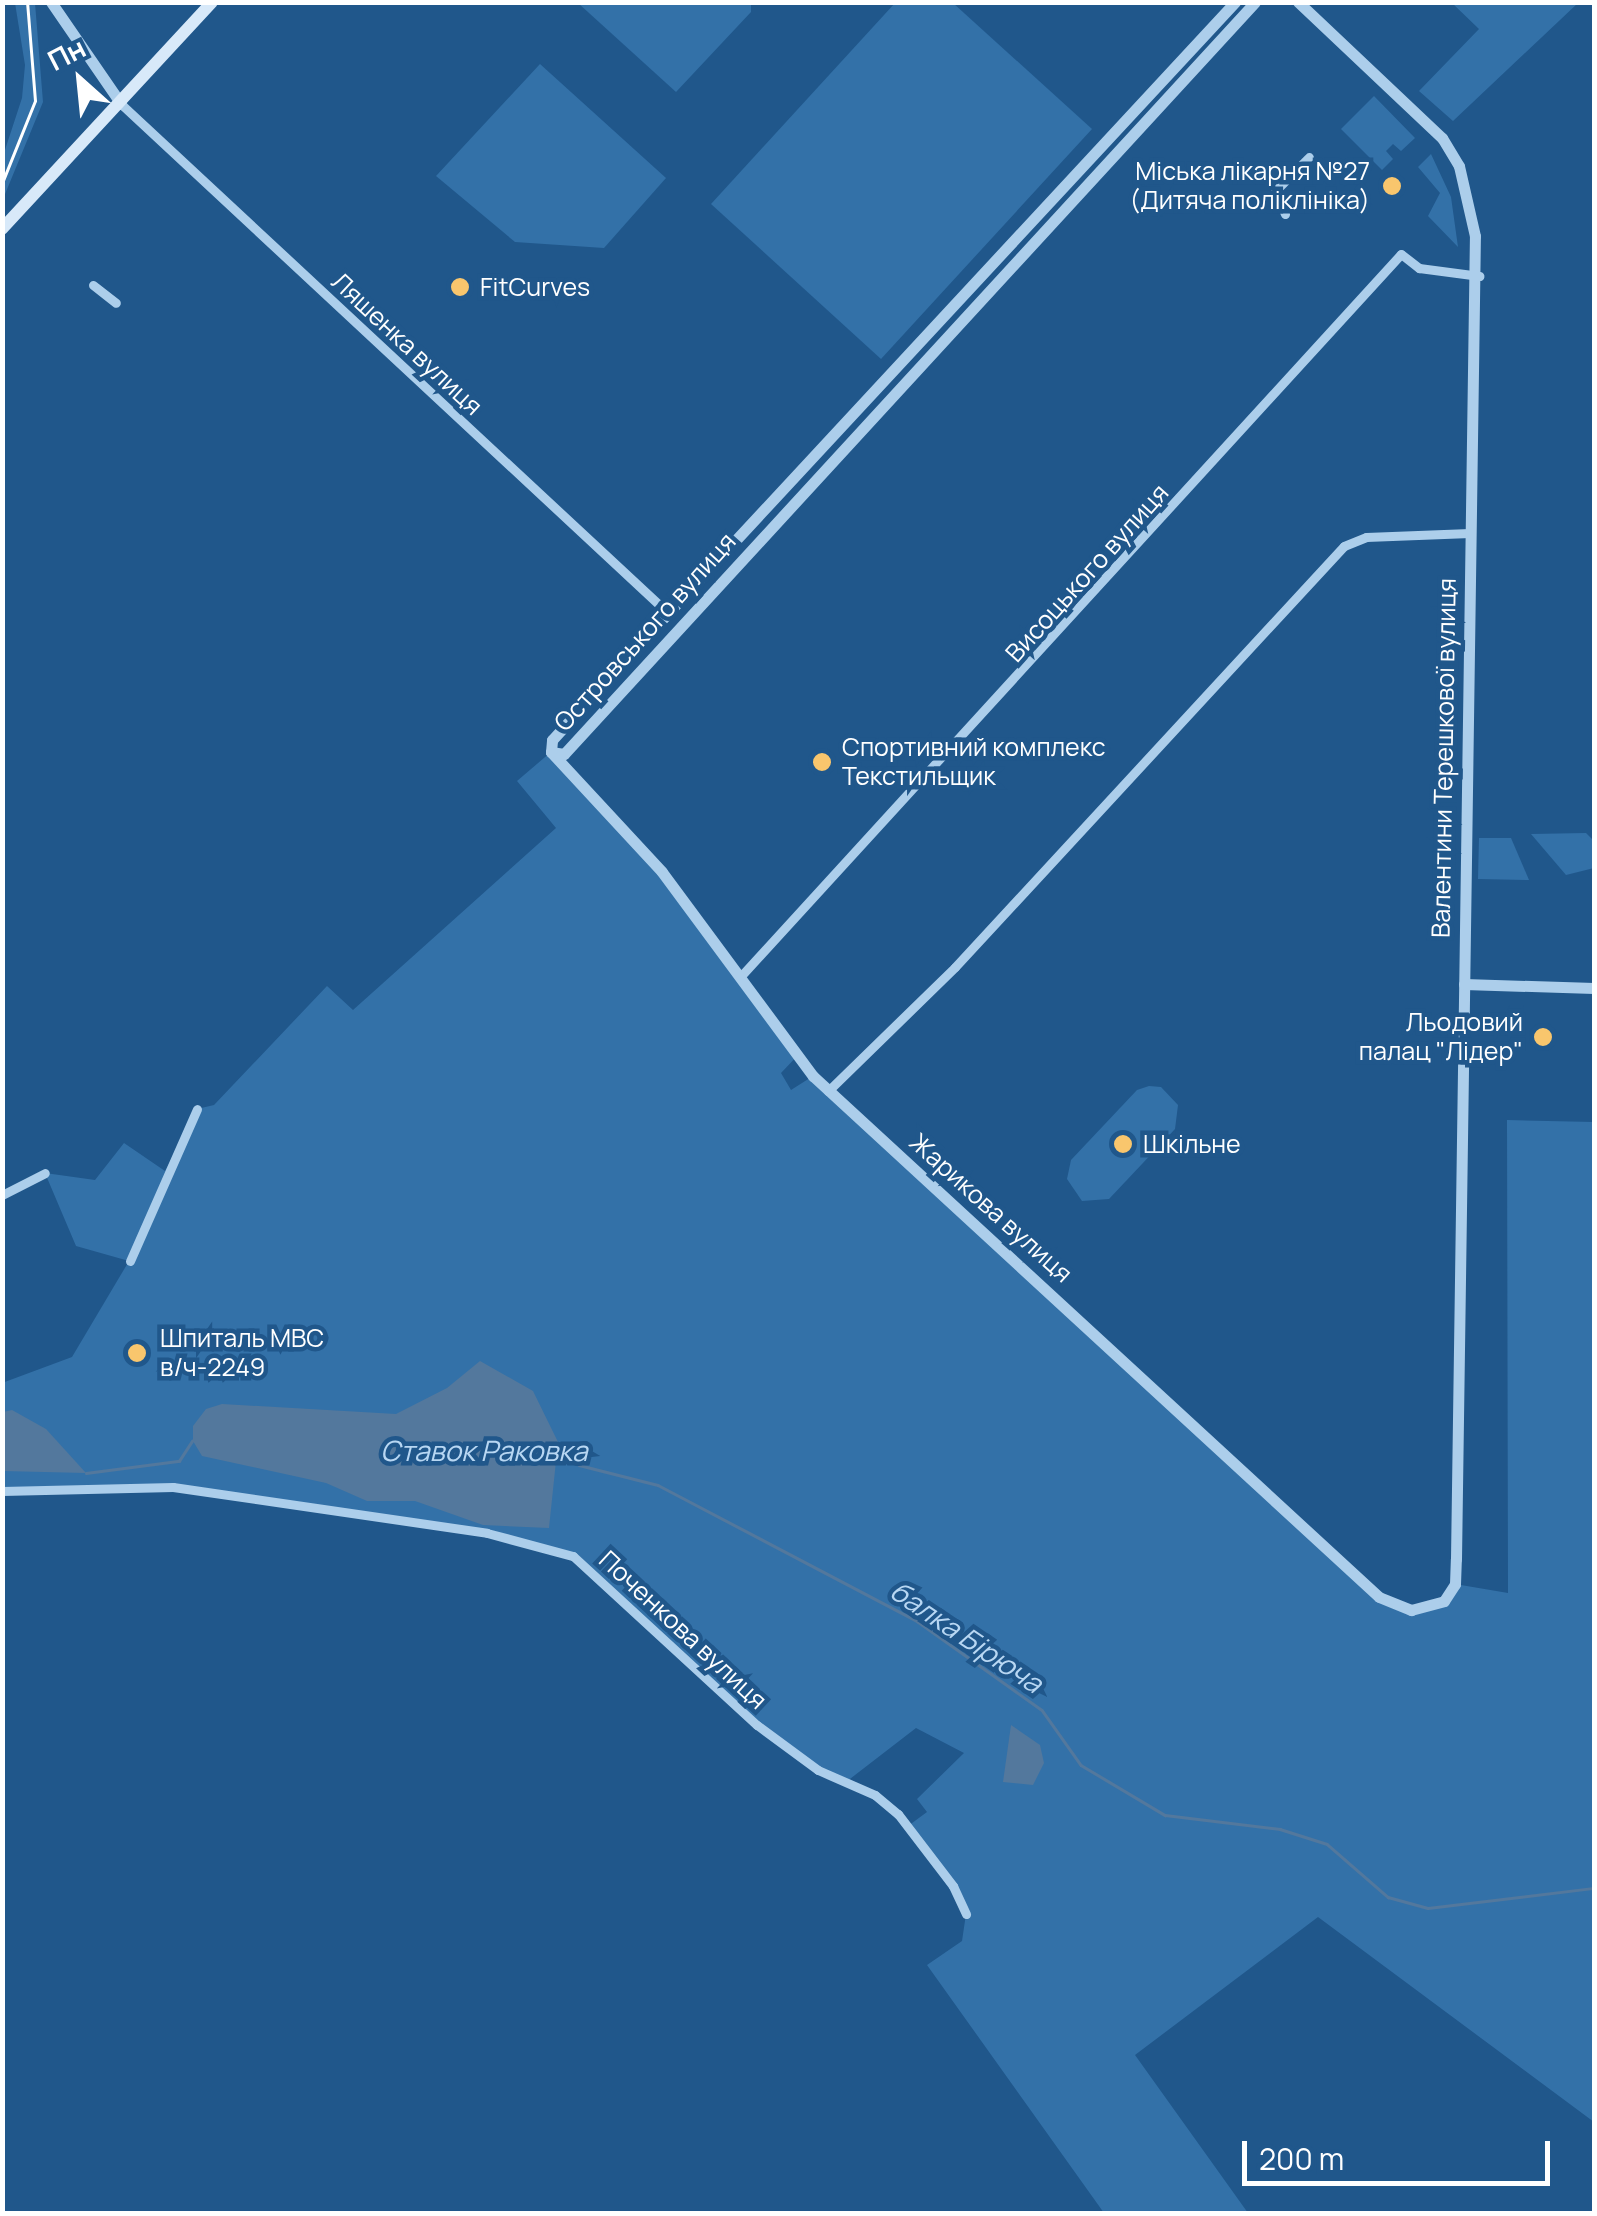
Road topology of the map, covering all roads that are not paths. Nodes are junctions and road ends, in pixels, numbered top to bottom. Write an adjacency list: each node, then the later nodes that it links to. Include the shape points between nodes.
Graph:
1 (52, 2): 6 (street)
2 (212, 2): 6 (main road)
3 (1235, 2): 14 (street, Островського вулиця)
4 (1255, 2): 15 (street, Островського вулиця, via 564,754)
5 (1298, 2): 10 (street, Валентини Терешкової вулиця, via 1450,149 1468,196)
6 (121, 104): 9 (main road); 14 (street, Ляшенка вулиця)
7 (1309, 158): 8 (street, via 1276,191)
8 (1285, 214)
9 (2, 229)
10 (1479, 276): 13 (street, Валентини Терешкової вулиця); 16 (street, Висоцького вулиця, via 1418,268 1401,254)
11 (93, 285): 12 (street)
12 (116, 303)
13 (1470, 533): 17 (street, Валентини Терешкової вулиця); 19 (street, via 1366,538 1344,546 955,967)
14 (668, 613): 15 (street, Островського вулиця, via 552,740)
15 (551, 752): 16 (street, Жарикова вулиця, via 662,872)
16 (741, 976): 19 (street, Жарикова вулиця)
17 (1464, 984): 18 (street); 25 (street, Валентини Терешкової вулиця)
18 (1594, 988)
19 (828, 1091): 25 (street, Жарикова вулиця, via 1378,1596 1411,1610 1444,1601)
20 (197, 1110): 23 (street)
21 (44, 1174): 22 (street)
22 (2, 1195)
23 (130, 1261)
24 (2, 1490): 26 (street, Поченкова вулиця, via 174,1487 487,1534 574,1556 756,1725 818,1770 875,1795 898,1814)
25 (1455, 1584)
26 (966, 1914)

